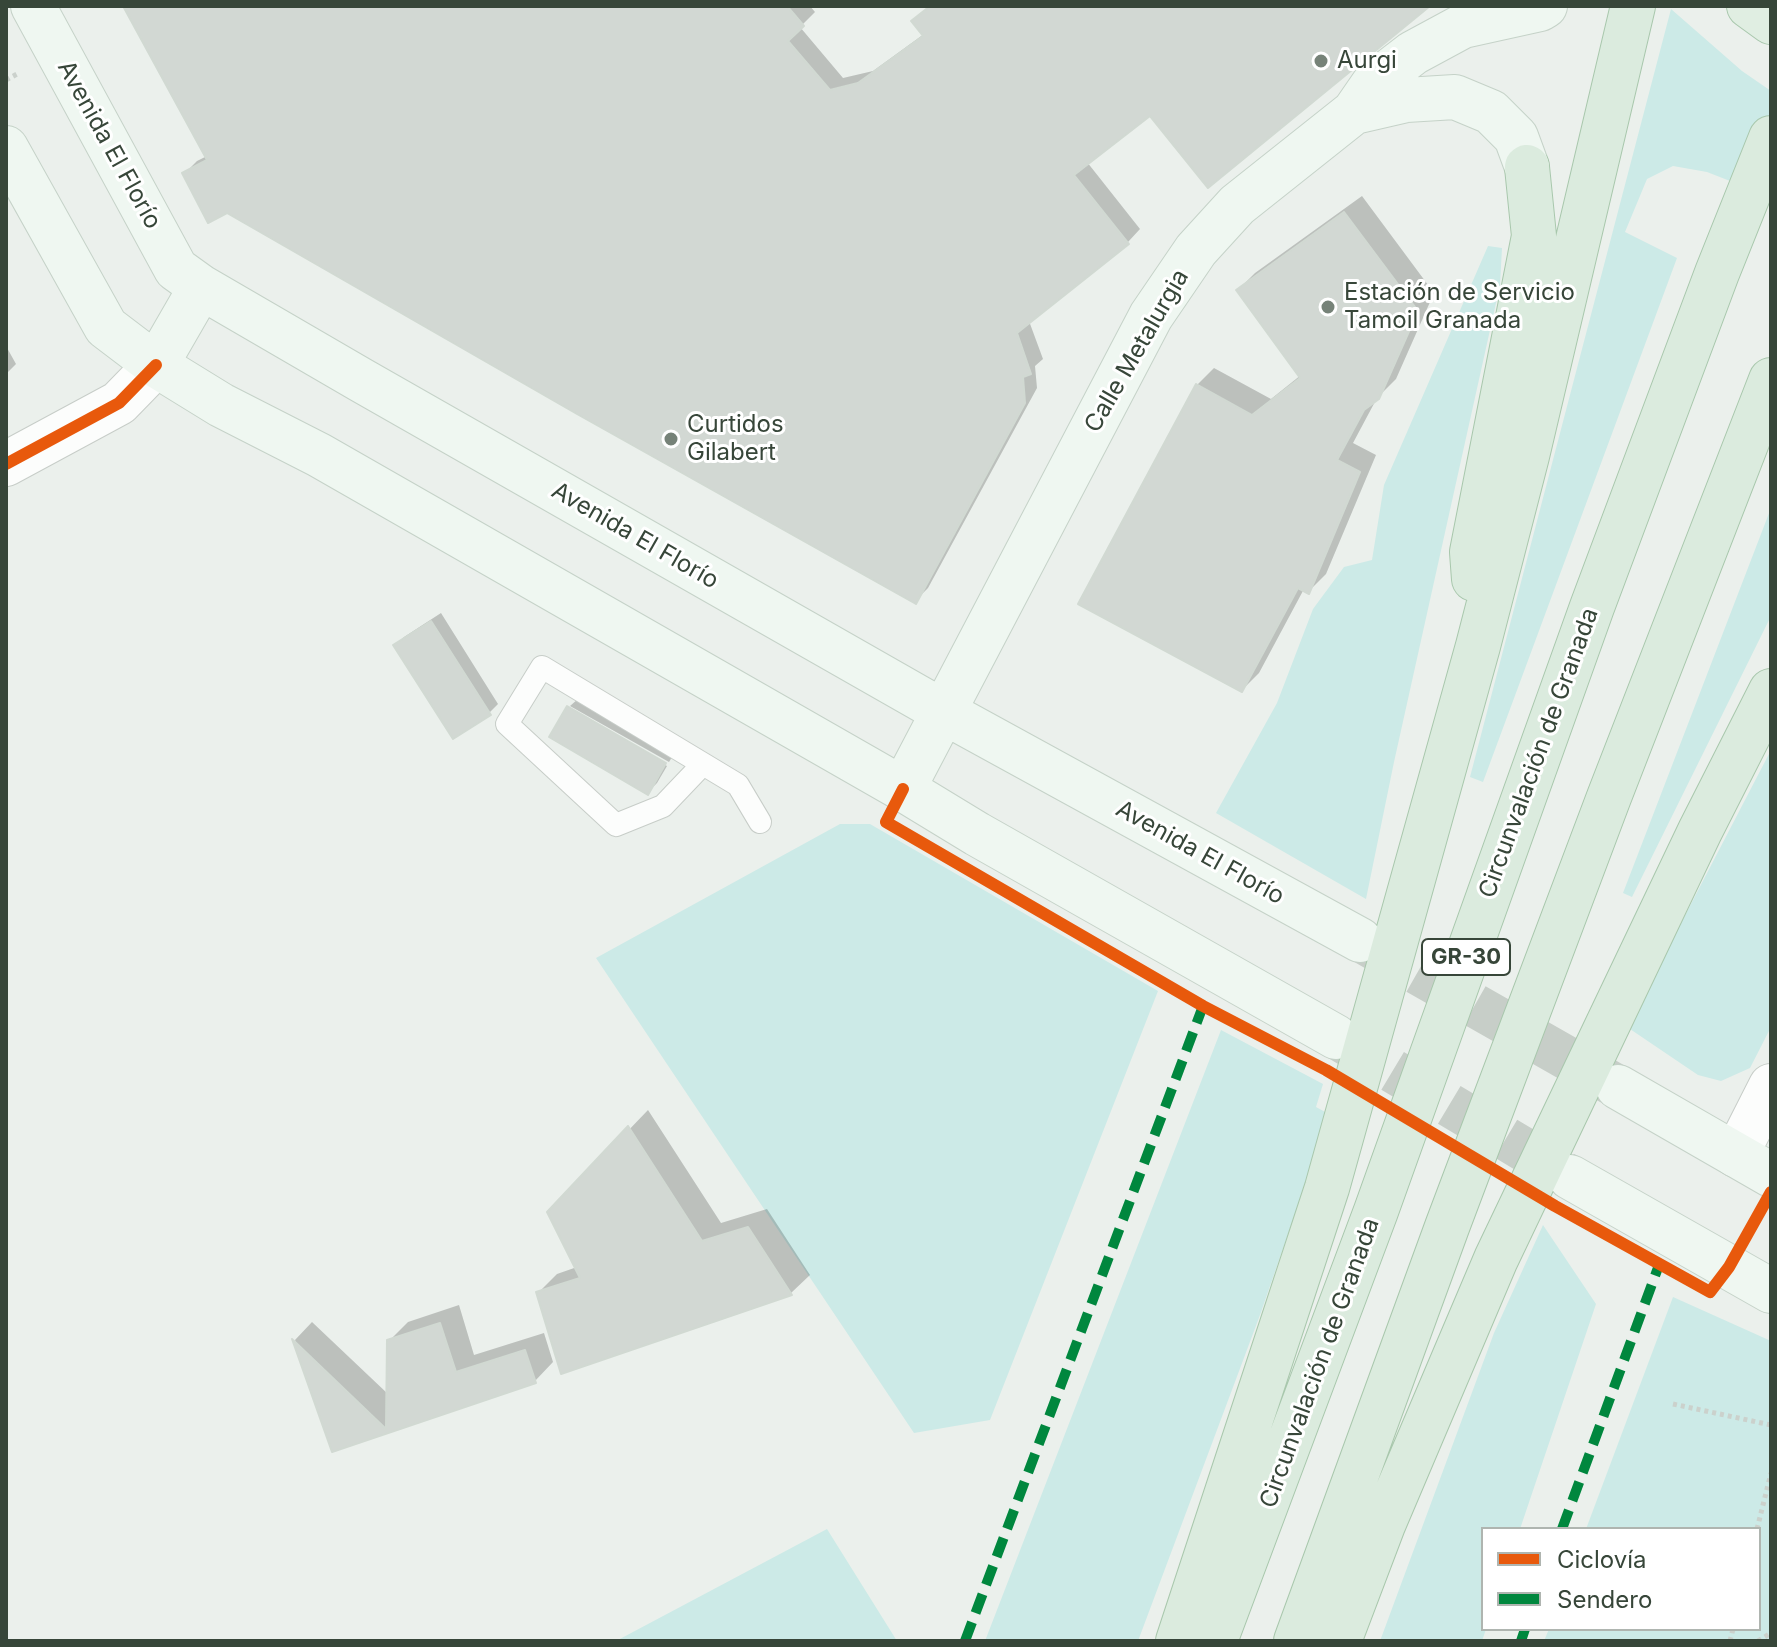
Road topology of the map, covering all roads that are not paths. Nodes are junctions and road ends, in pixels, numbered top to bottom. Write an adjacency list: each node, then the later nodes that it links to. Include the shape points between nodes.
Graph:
1 (33, 6): 10 (main road, Avenida El Florío, via 176,269)
2 (1545, 6): 6 (main road, Calle Metalurgia, via 1463,26 1425,46 1374,83)
3 (1633, 6): 14 (highway)
4 (1749, 6): 5 (highway)
5 (1771, 22)
6 (1354, 112): 9 (main road, via 1406,100 1455,97 1491,112 1516,137); 16 (main road, Calle Metalurgia, via 1237,205 1173,282)
7 (1771, 138): 28 (highway, Circunvalación de Granada / GR-30, via 1592,607)
8 (6, 148): 11 (main road, via 106,327)
9 (1527, 167): 14 (highway, via 1534,236 1472,552)
10 (201, 287): 11 (main road); 16 (main road, Avenida El Florío)
11 (156, 365): 13 (street, via 119,403); 18 (main road)
12 (1771, 380): 29 (highway, GR-30, via 1581,871)
13 (6, 464)
14 (1478, 646): 27 (highway, via 1327,1188)
15 (1771, 691): 30 (highway, via 1496,1259)
16 (942, 711): 18 (main road, Calle Metalurgia); 20 (main road, Avenida El Florío)
17 (703, 764): 17 (lane, via 542,667 507,724 616,825 663,806); 19 (lane, via 738,785)
18 (903, 789): 21 (main road)
19 (760, 822)
20 (1360, 940)
21 (1336, 1037)
22 (1771, 1086): 24 (street)
23 (1618, 1087): 24 (main road)
24 (1754, 1165)
25 (1570, 1177): 26 (main road)
26 (1771, 1291)
27 (1178, 1641)
28 (1215, 1641)
29 (1296, 1641)
30 (1339, 1641)

